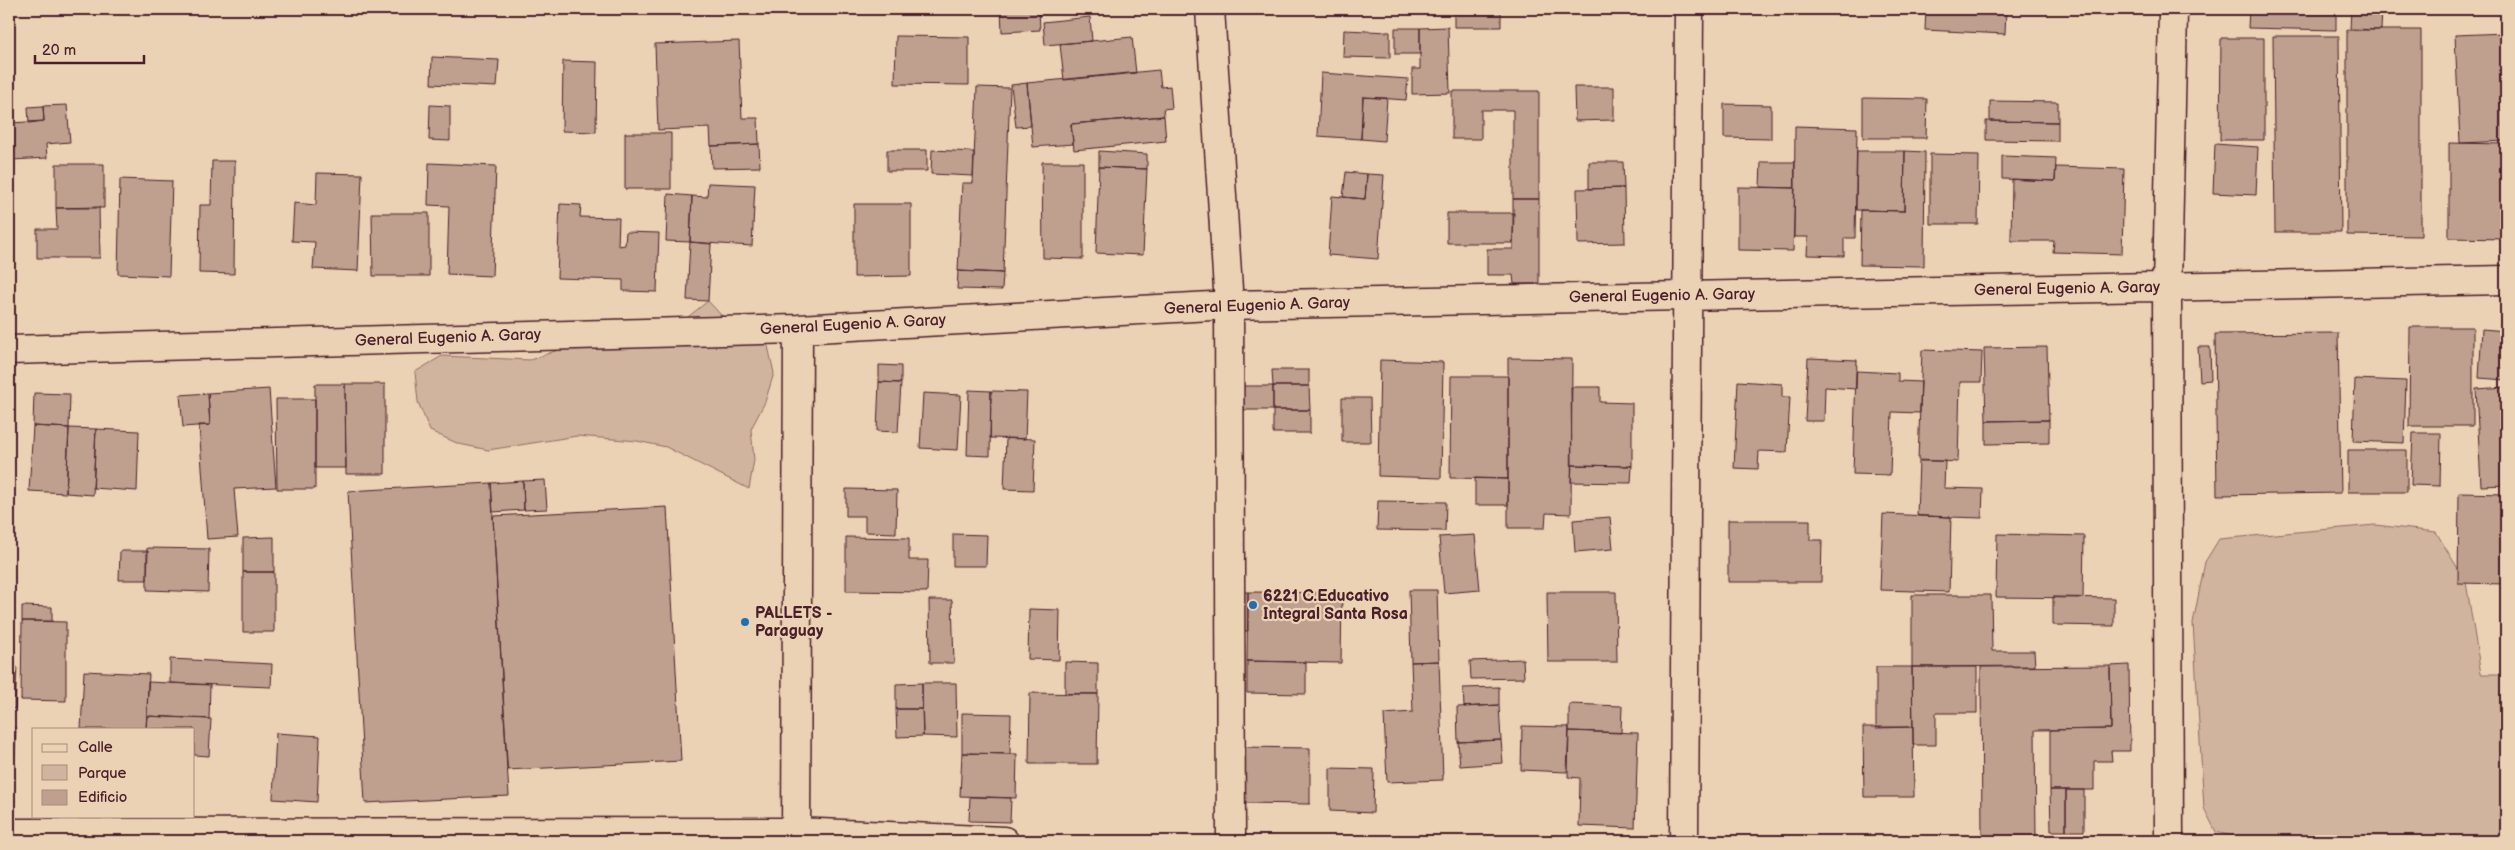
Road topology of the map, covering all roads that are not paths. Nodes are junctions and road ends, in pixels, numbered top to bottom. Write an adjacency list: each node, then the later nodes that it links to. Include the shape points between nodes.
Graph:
1 (1210, 9): 7 (street)
2 (1689, 9): 6 (street)
3 (2173, 12): 5 (street)
4 (2506, 280): 5 (street, General Eugenio A. Garay)
5 (2167, 287): 6 (street, General Eugenio A. Garay); 15 (street)
6 (1686, 295): 7 (street, General Eugenio A. Garay); 14 (street)
7 (1229, 305): 8 (street, General Eugenio A. Garay); 13 (street)
8 (798, 329): 9 (street, General Eugenio A. Garay); 11 (street)
9 (9, 350)
10 (9, 834): 11 (street)
11 (796, 836): 12 (street)
12 (1004, 841)
13 (1230, 841)
14 (1684, 841)
15 (2169, 841)

